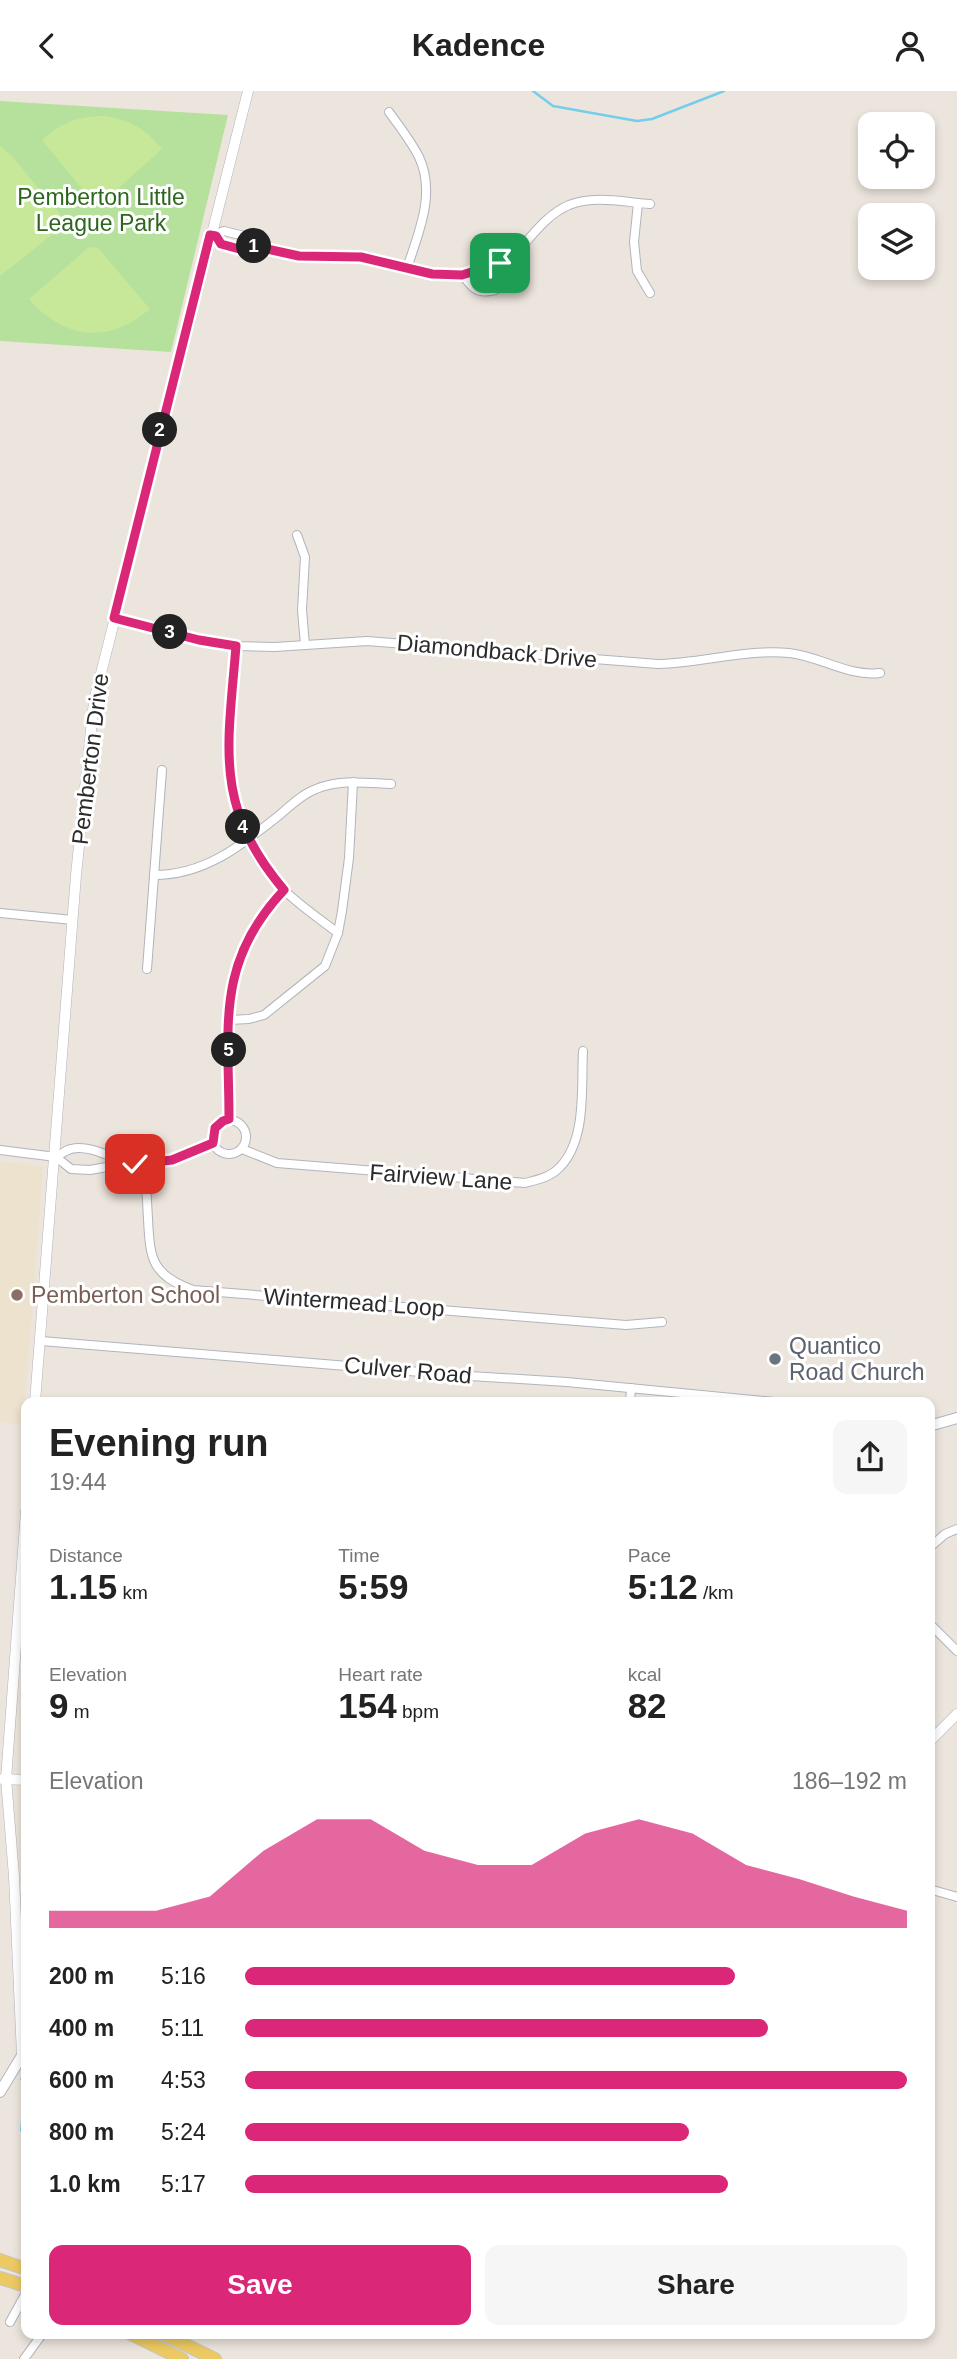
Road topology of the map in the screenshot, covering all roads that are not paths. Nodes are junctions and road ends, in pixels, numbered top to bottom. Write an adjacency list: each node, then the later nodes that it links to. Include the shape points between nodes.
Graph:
1 (248, 91): 5 (street, Pemberton Drive)
2 (388, 111): 8 (street, via 426,175 428,196)
3 (638, 203): 4 (street); 7 (street, via 595,200 568,206 544,222); 10 (street, via 636,271)
4 (650, 204)
5 (213, 235): 6 (street, via 221,244 243,250); 6 (street, via 224,231 244,236); 12 (street, Pemberton Drive)
6 (253, 246): 8 (street, via 299,256 361,257)
7 (510, 256): 9 (street); 9 (street, via 507,281 496,290 475,289)
8 (407, 268): 9 (street)
9 (462, 275)
10 (650, 293)
11 (297, 535): 13 (street, via 305,557)
12 (114, 618): 14 (street, Diamondback Drive); 23 (street, Pemberton Drive, via 90,726)
13 (305, 645): 14 (street, Diamondback Drive); 15 (street, Diamondback Drive, via 367,641 658,664 788,653 859,673)
14 (236, 646): 19 (street, via 228,762 235,804)
15 (880, 673)
16 (162, 770): 20 (street)
17 (353, 782): 18 (street); 19 (street, via 314,789); 24 (street, via 349,858)
18 (391, 784)
19 (249, 839): 20 (street, via 200,869); 21 (street)
20 (154, 875): 25 (street)
21 (284, 890): 24 (street); 26 (street, via 254,926 242,951 230,989)
22 (0, 913): 23 (street)
23 (73, 919): 32 (street, Pemberton Drive)
24 (338, 933): 26 (street, via 326,966 304,985 264,1015)
25 (147, 969)
26 (229, 1020): 28 (street)
27 (583, 1051): 30 (street, Fairview Lane, via 574,1148 559,1169 525,1183 290,1165)
28 (229, 1119): 29 (street, via 215,1128); 30 (street, via 245,1129)
29 (213, 1143): 30 (street, via 225,1154); 34 (street, via 172,1160)
30 (242, 1149)
31 (0, 1150): 32 (street)
32 (56, 1157): 33 (street, via 81,1149); 33 (street, via 71,1168 84,1170); 36 (street, Pemberton Drive)
33 (129, 1163): 34 (street)
34 (145, 1164): 35 (street, Wintermead Loop, via 149,1252 174,1283 193,1290 626,1325)
35 (662, 1322)
36 (40, 1341): 37 (street, Culver Road); 38 (street, Pemberton Drive)
37 (631, 1388): 39 (street); 40 (street, Culver Road)
38 (35, 1397)
39 (630, 1397)
40 (724, 1397)
41 (957, 1418): 42 (main road)
42 (935, 1424)
43 (957, 1529): 44 (street)
44 (935, 1543)
45 (21, 1569): 50 (street)
46 (935, 1629): 47 (street)
47 (957, 1651)
48 (957, 1714): 49 (street)
49 (935, 1736)
50 (3, 1779): 51 (street); 54 (street)
51 (21, 1780)
52 (935, 1891): 53 (street)
53 (957, 1897)
54 (21, 1999)
55 (21, 2057): 56 (main road)
56 (0, 2092)
57 (2, 2260): 58 (main road)
58 (21, 2267)
59 (0, 2278): 60 (main road)
60 (21, 2284)
61 (21, 2302): 62 (street)
62 (10, 2322)
63 (39, 2339): 66 (street)
64 (141, 2339): 67 (main road)
65 (174, 2339): 68 (main road)
66 (24, 2359)
67 (182, 2359)
68 (215, 2359)

